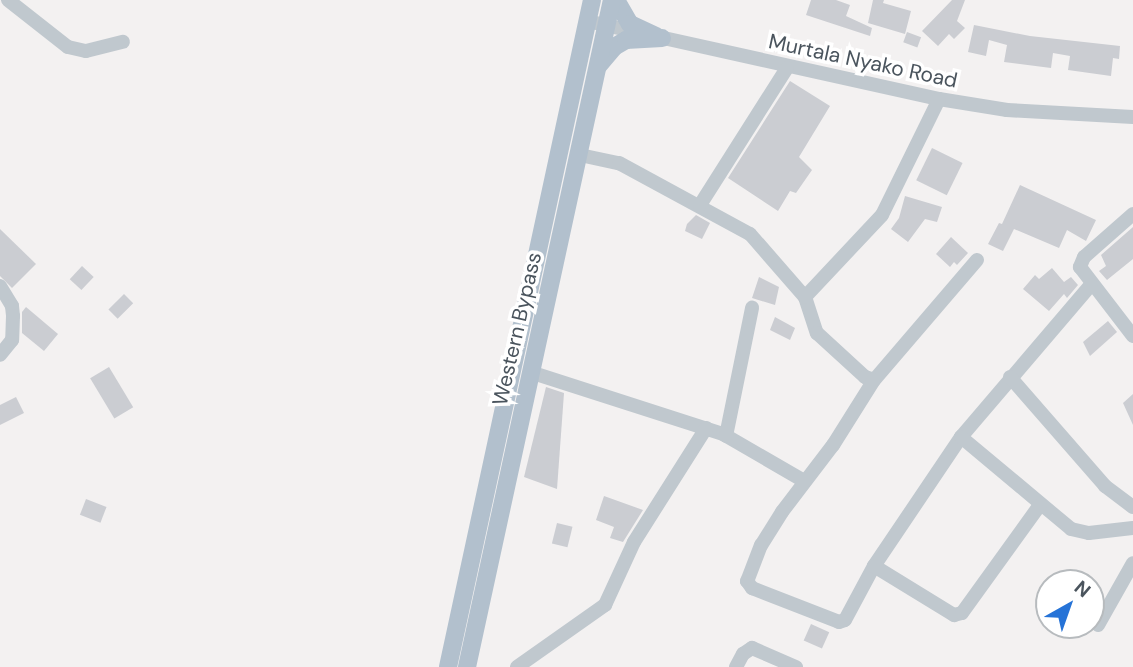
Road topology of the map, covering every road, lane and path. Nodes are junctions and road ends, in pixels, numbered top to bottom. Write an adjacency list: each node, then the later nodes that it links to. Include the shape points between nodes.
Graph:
1 (8, 0): 7 (street, via 68,47 86,51)
2 (592, 0): 4 (main road, Western Bypass)
3 (614, 0): 5 (main road, Western Bypass); 6 (main road, via 630,24)
4 (587, 21): 5 (street, Murtala Nyako Road); 35 (main road, Western Bypass)
5 (606, 25): 6 (street, Murtala Nyako Road); 8 (main road, Western Bypass)
6 (662, 38): 8 (main road, via 626,40); 9 (street, Murtala Nyako Road)
7 (123, 42)
8 (598, 66): 12 (main road, Western Bypass)
9 (787, 68): 10 (street, Murtala Nyako Road); 13 (street)
10 (939, 99): 11 (street, Murtala Nyako Road, via 1007,110); 18 (street, via 882,215)
11 (1133, 117)
12 (580, 155): 13 (street, via 613,161); 22 (main road, Western Bypass)
13 (700, 205): 18 (street, via 754,238)
14 (1133, 214): 16 (street, via 1080,262)
15 (977, 260): 24 (street)
16 (1091, 285): 20 (street); 23 (street)
17 (0, 286): 21 (street, via 13,316 12,340)
18 (805, 297): 24 (street, via 817,333)
19 (752, 308): 26 (street)
20 (1133, 336)
21 (0, 355)
22 (530, 372): 25 (street); 36 (main road, Western Bypass)
23 (1010, 377): 27 (street); 30 (street, via 1105,486)
24 (874, 380): 28 (street)
25 (706, 428): 26 (street); 37 (street, via 634,542 605,605)
26 (726, 436): 28 (street)
27 (961, 437): 29 (street); 33 (street)
28 (804, 481): 33 (street, via 761,545 748,585 842,622)
29 (1040, 505): 31 (street, via 1083,533); 33 (street, via 962,613 954,615)
30 (1133, 508)
31 (1133, 528)
32 (1133, 563): 34 (street)
33 (874, 566)
34 (1105, 613)
35 (448, 667)
36 (467, 667)
37 (517, 667)
38 (736, 667): 39 (street, via 752,648)
39 (796, 667)

